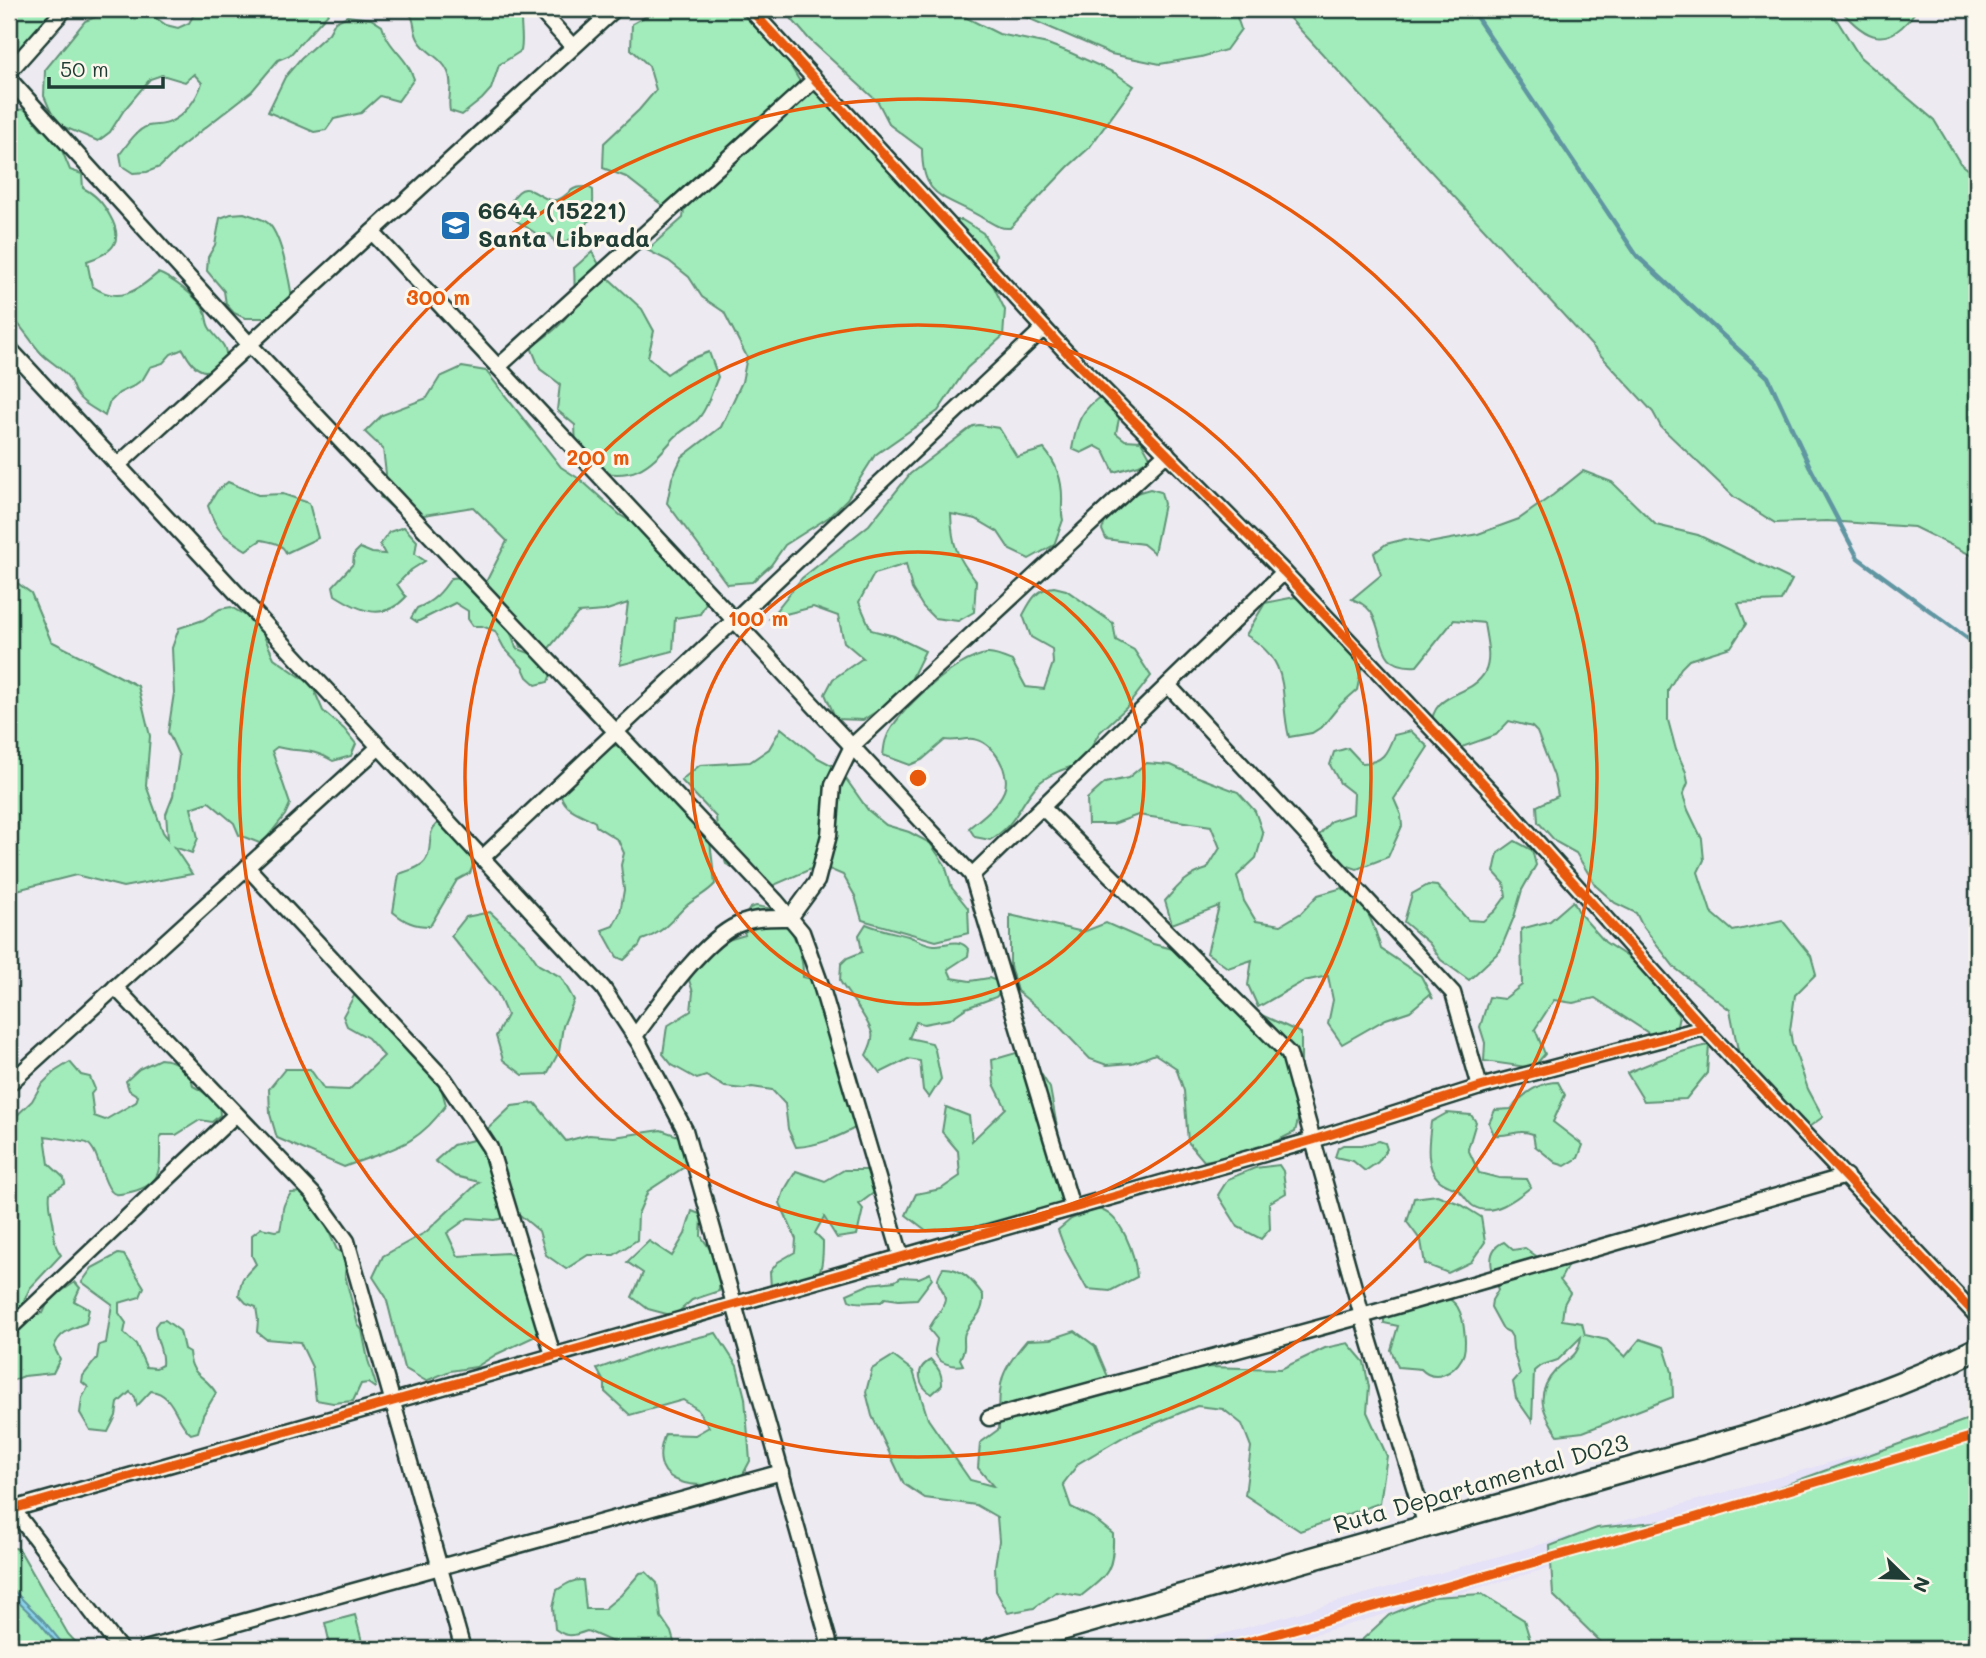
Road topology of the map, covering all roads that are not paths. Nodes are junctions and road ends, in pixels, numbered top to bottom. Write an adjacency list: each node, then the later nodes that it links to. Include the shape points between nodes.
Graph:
1 (65, 9): 6 (street)
2 (539, 9): 5 (street)
3 (615, 9): 5 (street)
4 (750, 9): 8 (street)
5 (573, 47): 9 (street)
6 (9, 72)
7 (9, 79): 11 (street)
8 (814, 80): 10 (street); 13 (street)
9 (372, 232): 11 (street); 13 (street)
10 (1044, 328): 14 (street); 17 (street)
11 (249, 344): 15 (street); 19 (street)
12 (9, 348): 15 (street)
13 (498, 367): 17 (street)
14 (1167, 453): 16 (street); 20 (street)
15 (118, 465): 21 (street)
16 (1284, 572): 18 (street); 28 (street, via 1503,804)
17 (734, 620): 19 (street); 20 (street)
18 (1168, 685): 22 (street); 31 (street, via 1453,993)
19 (616, 732): 23 (street); 26 (street)
20 (852, 746): 25 (street); 26 (street, via 833,785 817,881)
21 (379, 747): 23 (street); 24 (street)
22 (1042, 807): 25 (street); 33 (street, via 1289,1054)
23 (482, 858): 29 (street, via 603,988)
24 (247, 867): 27 (street); 42 (street, via 444,1080 490,1148)
25 (972, 875): 35 (street)
26 (790, 918): 29 (street, via 736,925 704,950); 36 (street, via 802,932 821,985)
27 (115, 987): 30 (street); 32 (street)
28 (1704, 1028): 31 (street); 34 (street)
29 (635, 1036): 37 (street, via 685,1130)
30 (9, 1084)
31 (1480, 1087): 33 (street)
32 (236, 1114): 40 (street); 43 (street, via 313,1194 347,1241)
33 (1313, 1140): 35 (street); 38 (street)
34 (1846, 1175): 38 (street); 39 (street)
35 (1072, 1207): 36 (street)
36 (901, 1256): 37 (street)
37 (735, 1303): 42 (street); 45 (street)
38 (1362, 1316): 44 (street); 47 (street)
39 (1977, 1316)
40 (9, 1329)
41 (1977, 1349): 47 (main road, Ruta Departamental D023, via 1844,1405)
42 (553, 1355): 43 (street)
43 (393, 1401): 46 (street); 48 (street)
44 (989, 1418)
45 (782, 1472): 48 (street); 52 (street)
46 (11, 1507): 49 (street)
47 (1426, 1526): 53 (main road, Ruta Departamental D023)
48 (440, 1567): 50 (street); 51 (street)
49 (120, 1649)
50 (145, 1649)
51 (463, 1649)
52 (831, 1649)
53 (992, 1649)

